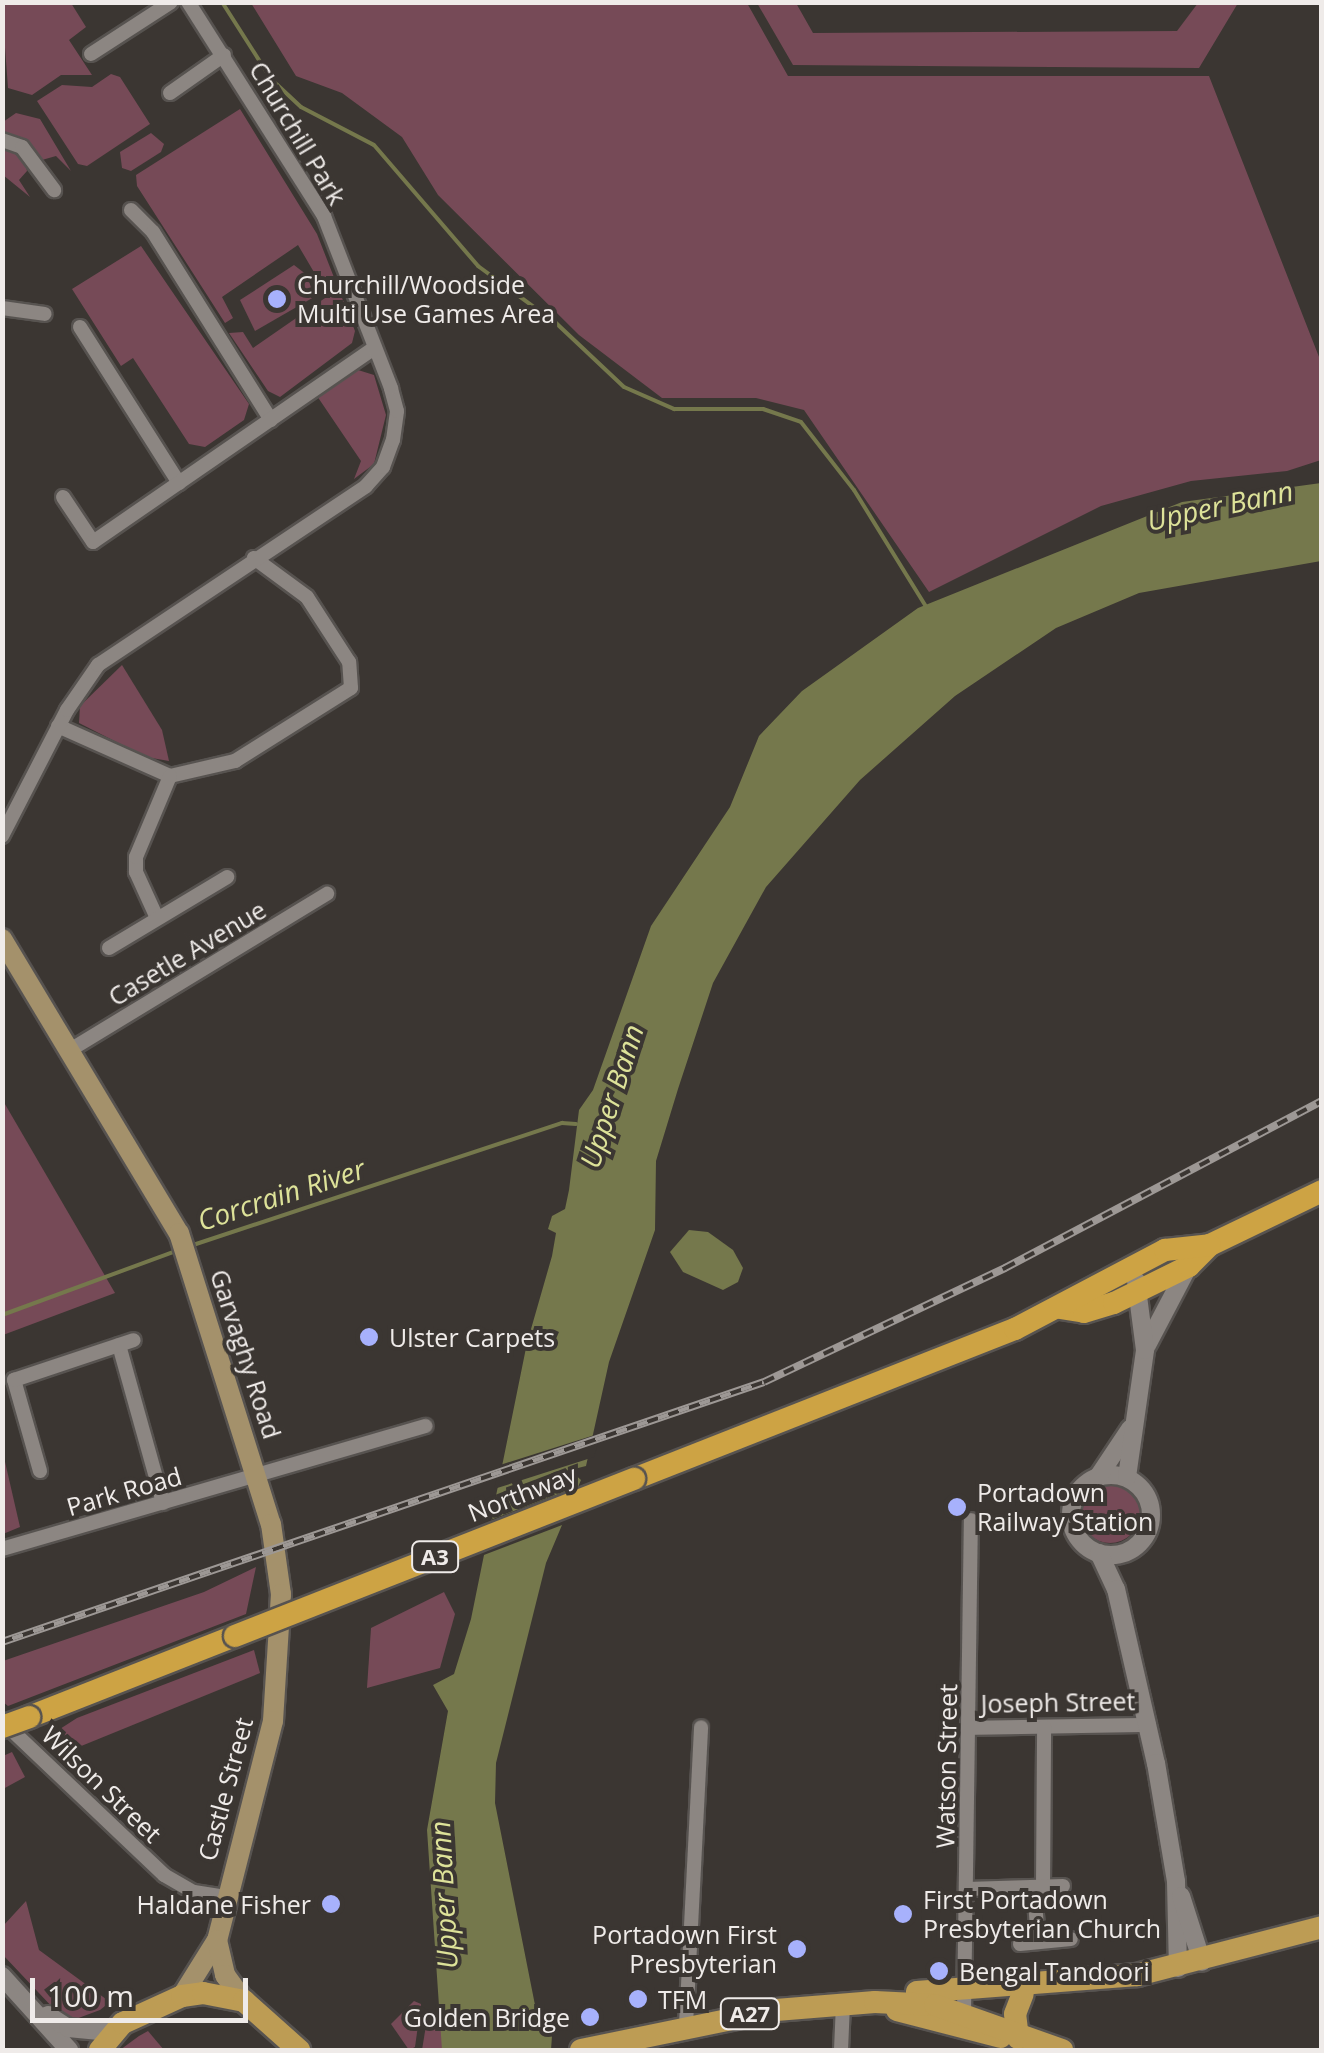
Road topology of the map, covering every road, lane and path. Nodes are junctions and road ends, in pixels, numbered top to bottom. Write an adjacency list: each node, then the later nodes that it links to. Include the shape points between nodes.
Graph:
1 (171, 2): 3 (street)
2 (188, 2): 4 (street, Churchill Park)
3 (91, 54)
4 (224, 56): 5 (street, Churchill Park); 12 (street, Churchill Park, via 324,216)
5 (170, 93)
6 (2, 140): 7 (street, via 22,147)
7 (54, 190)
8 (131, 210): 13 (street, via 153,232)
9 (2, 308): 10 (street)
10 (45, 314)
11 (80, 328): 14 (street)
12 (374, 348): 13 (street); 16 (street, Churchill Park, via 397,411 383,466 366,486)
13 (271, 420): 14 (street)
14 (179, 483): 15 (street, via 93,542)
15 (63, 496)
16 (254, 558): 17 (street, via 107,658); 18 (street, via 307,597 349,662 351,688 235,761)
17 (58, 726): 18 (street); 19 (street)
18 (170, 776): 22 (street, via 136,857)
19 (2, 836)
20 (226, 877): 22 (street)
21 (327, 894): 25 (street, Casetle Avenue)
22 (157, 918): 24 (street)
23 (2, 938): 25 (main road, Garvaghy Road)
24 (109, 948)
25 (70, 1050): 38 (main road, Garvaghy Road, via 179,1233)
26 (1322, 1191): 27 (highway, Northway / A3)
27 (1210, 1245): 28 (highway, Northway / A3, via 1165,1250); 29 (highway, Northway / A3)
28 (1129, 1266): 30 (street); 31 (highway, Northway / A3, via 1079,1290)
29 (1189, 1266): 30 (highway, Northway / A3); 34 (street)
30 (1139, 1290): 31 (highway, Northway / A3, via 1084,1312); 34 (street)
31 (1060, 1308): 48 (highway, Northway / A3, bridge)
32 (134, 1340): 33 (street)
33 (118, 1345): 37 (street, via 14,1380); 41 (street)
34 (1145, 1350): 35 (street)
35 (1133, 1425): 39 (street); 40 (street)
36 (426, 1426): 38 (street, Park Road)
37 (40, 1472)
38 (259, 1477): 41 (street, Park Road); 47 (main road, Garvaghy Road, via 279,1575)
39 (1098, 1477): 40 (street); 45 (street, via 1078,1491 1071,1514 1078,1537)
40 (1126, 1477): 44 (street, via 1145,1492 1152,1514 1146,1537)
41 (163, 1504): 43 (street, Park Road)
42 (971, 1520): 51 (street, Watson Street)
43 (2, 1548)
44 (1125, 1552): 45 (street); 46 (street, Joseph Street)
45 (1099, 1553): 46 (street, Joseph Street)
46 (1116, 1589): 49 (street, Joseph Street)
47 (280, 1652): 58 (main road, Castle Street, via 262,1772)
48 (13, 1722): 53 (highway, bridge); 58 (street, Wilson Street, via 164,1875 194,1892)
49 (1149, 1726): 52 (street, Joseph Street); 54 (street, Joseph Street)
50 (701, 1727): 75 (street)
51 (968, 1728): 52 (street, Joseph Street); 57 (street, Watson Street)
52 (1044, 1728): 56 (street)
53 (2, 1741)
54 (1176, 1881): 64 (street, Joseph Street); 65 (street, Joseph Street)
55 (1063, 1886): 56 (street)
56 (1039, 1887): 57 (street); 62 (street)
57 (966, 1889): 71 (street, Watson Street)
58 (226, 1897): 61 (main road, Castle Street)
59 (1322, 1927): 64 (main road, A27)
60 (1070, 1939): 62 (street)
61 (217, 1940): 69 (main road, Castle Street); 70 (main road, via 225,1975)
62 (1038, 1942): 63 (street)
63 (1020, 1944)
64 (1202, 1962): 65 (main road, A27)
65 (1178, 1968): 67 (main road, A27)
66 (2, 1976): 74 (street)
67 (1044, 1982): 68 (main road, A27); 71 (main road, A27)
68 (1023, 1993): 71 (main road, A27); 78 (main road, via 1014,2014)
69 (182, 1996): 70 (main road); 77 (main road)
70 (244, 2001): 81 (main road)
71 (965, 2001): 72 (main road, A27, via 903,1993); 76 (main road, A27); 78 (main road)
72 (875, 2002): 73 (main road, A27); 76 (main road, A27)
73 (842, 2004): 75 (main road, A27); 83 (street)
74 (35, 2006): 77 (street, via 68,2028); 80 (street)
75 (686, 2025): 82 (main road, A27)
76 (944, 2026): 78 (main road)
77 (99, 2037)
78 (1016, 2037): 79 (main road)
79 (1053, 2049)
80 (68, 2050)
81 (299, 2050)
82 (581, 2050)
83 (841, 2050)

